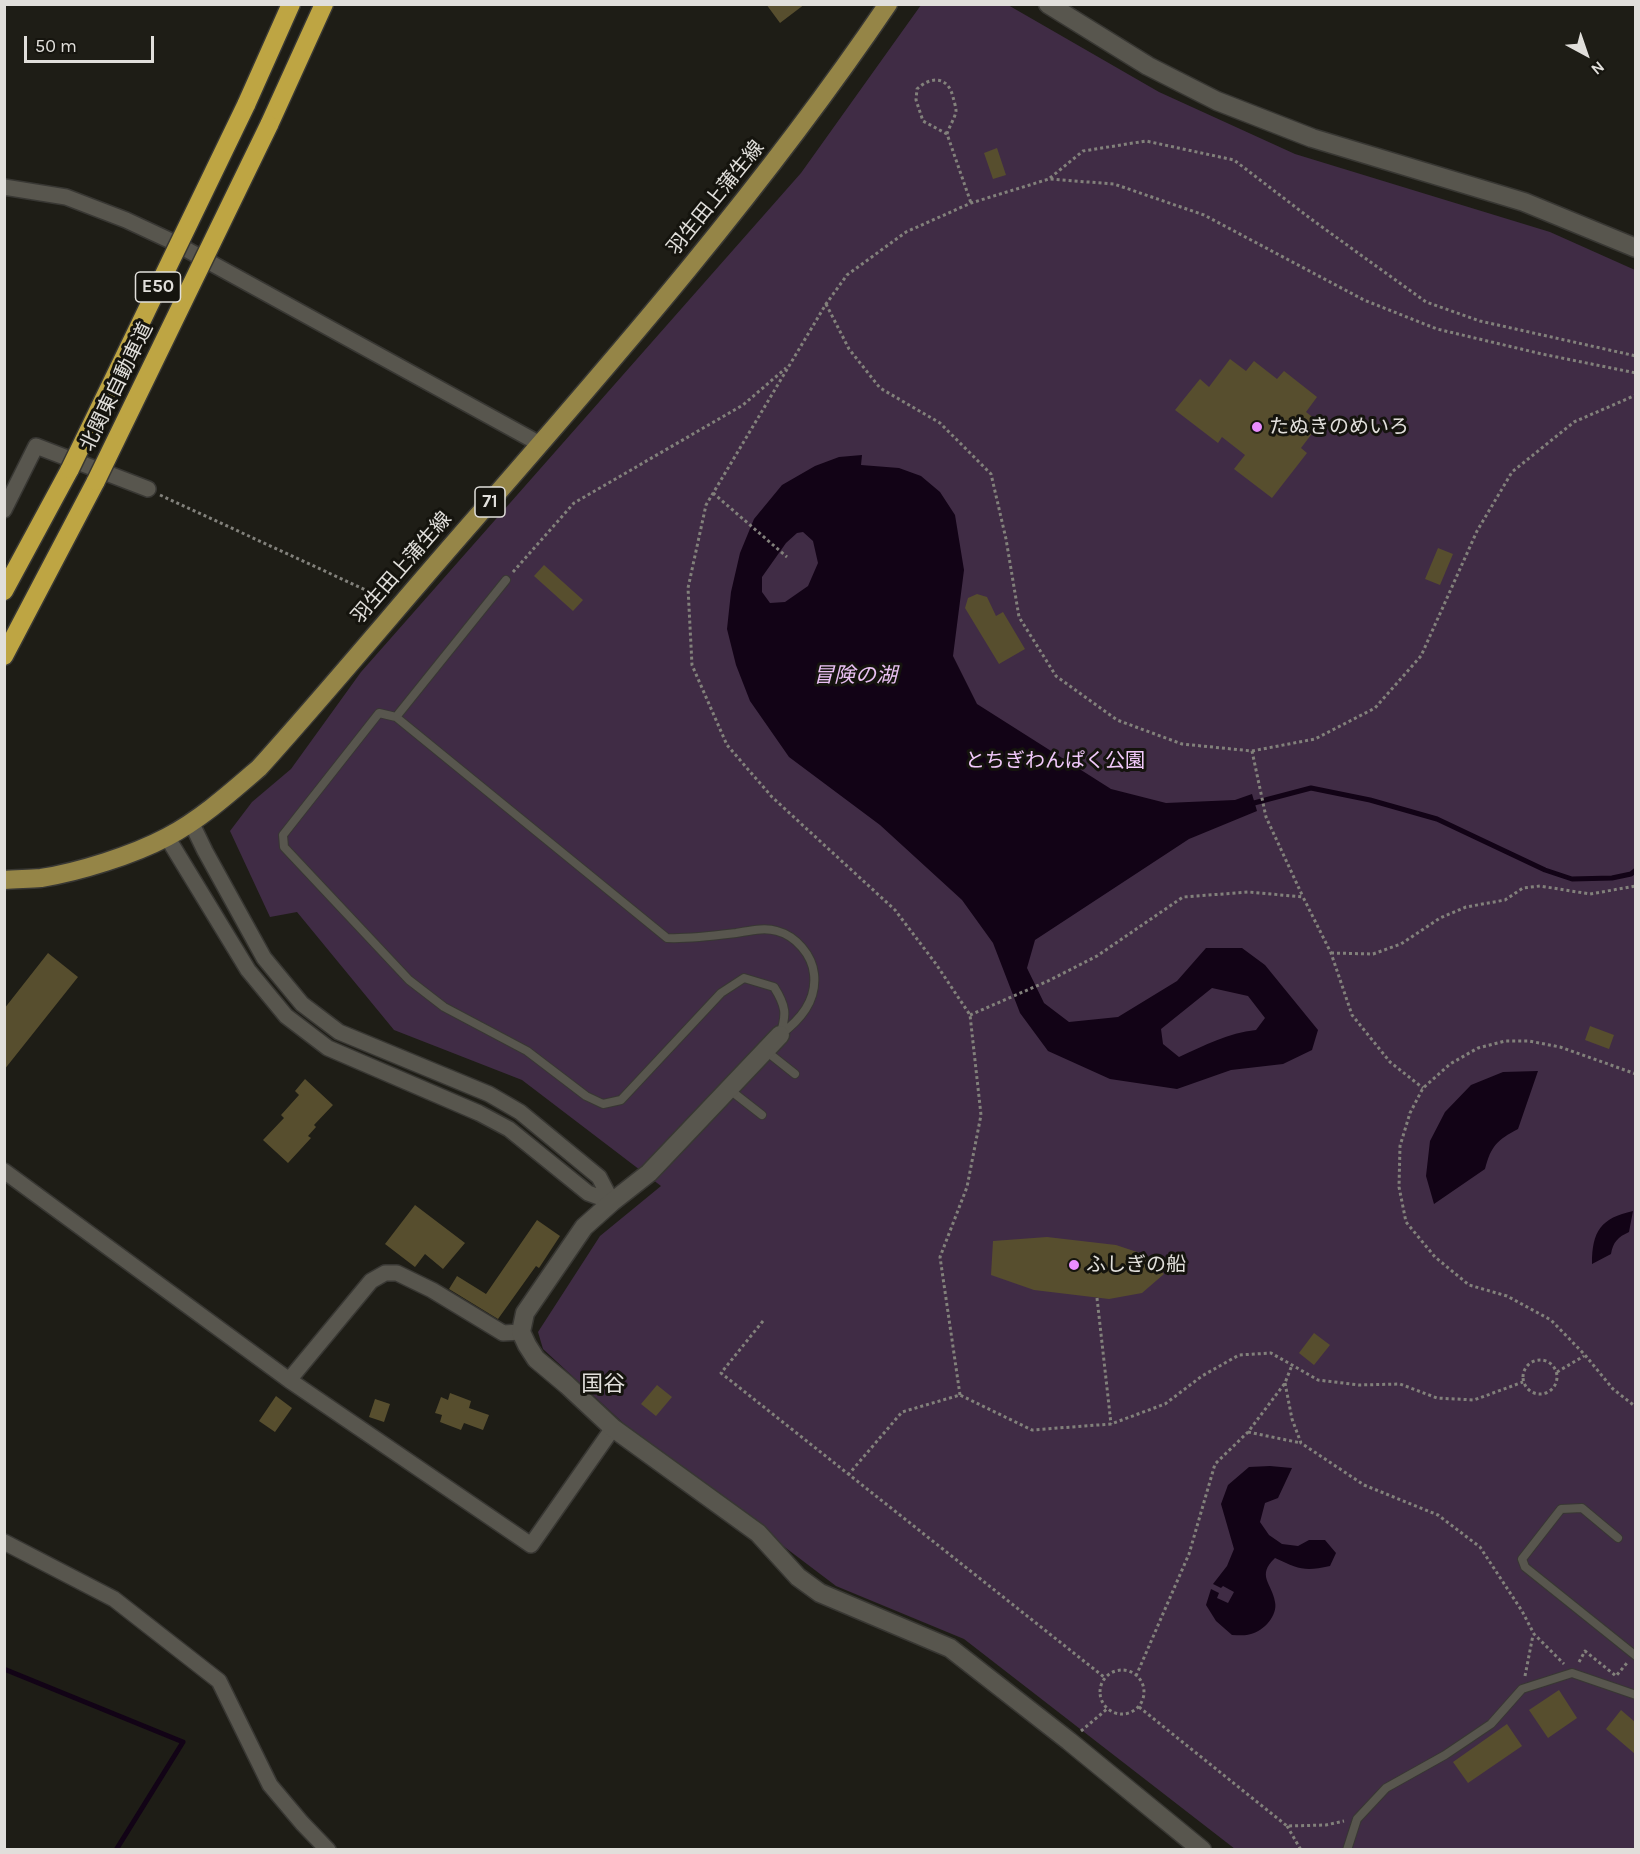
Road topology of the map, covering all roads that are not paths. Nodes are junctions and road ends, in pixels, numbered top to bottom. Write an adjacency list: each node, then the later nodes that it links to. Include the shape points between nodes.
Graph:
1 (289, 4): 11 (highway, 北関東自動車道 / E50, bridge, via 246,105 70,469)
2 (324, 4): 12 (highway, 北関東自動車道 / E50, bridge, via 96,481)
3 (888, 4): 7 (main road, 羽生田上蒲生線 / 71, via 732,217)
4 (1048, 4): 6 (street, via 1148,66 1217,101 1312,138 1524,202)
5 (4, 188): 7 (street, via 66,197 171,241)
6 (1635, 246)
7 (540, 444): 14 (main road, 羽生田上蒲生線 / 71, via 259,768)
8 (148, 489): 9 (street, via 36,446)
9 (4, 510)
10 (506, 580): 13 (lane)
11 (4, 591)
12 (4, 656)
13 (396, 717): 17 (lane, via 667,938 683,940 760,929 792,938 813,964 814,993 810,1005); 17 (lane, via 379,712 283,835 284,847 409,980 444,1007 527,1051 586,1096 603,1104 621,1100 721,993 744,978 774,987 784,1003 785,1020)
14 (191, 822): 15 (main road, 羽生田上蒲生線 / 71); 23 (street, via 264,958 302,1004 339,1032 489,1094 520,1112 599,1177)
15 (167, 837): 16 (main road, 羽生田上蒲生線 / 71, via 81,868 41,878); 23 (street, via 248,970 286,1016 328,1048 509,1129 588,1193)
16 (4, 880)
17 (780, 1035): 18 (street)
18 (765, 1050): 19 (lane); 20 (street)
19 (795, 1074)
20 (729, 1089): 21 (lane); 23 (street, via 649,1173)
21 (762, 1115)
22 (4, 1171): 25 (street)
23 (612, 1202): 24 (street, via 584,1227 525,1313)
24 (521, 1332): 25 (street, via 503,1333 432,1290 397,1273 385,1273 371,1281); 26 (street, via 536,1359)
25 (289, 1380): 26 (street, via 531,1545)
26 (613, 1428): 32 (street, via 758,1533 798,1577 820,1593 950,1648)
27 (1618, 1538): 29 (lane, via 1582,1508 1561,1509 1522,1559 1525,1567)
28 (4, 1542): 31 (street, via 114,1599 219,1681 270,1785)
29 (1635, 1655)
30 (1635, 1695): 33 (lane, via 1572,1673 1522,1689 1491,1724 1386,1788 1357,1819)
31 (328, 1850)
32 (1202, 1850)
33 (1347, 1850)

